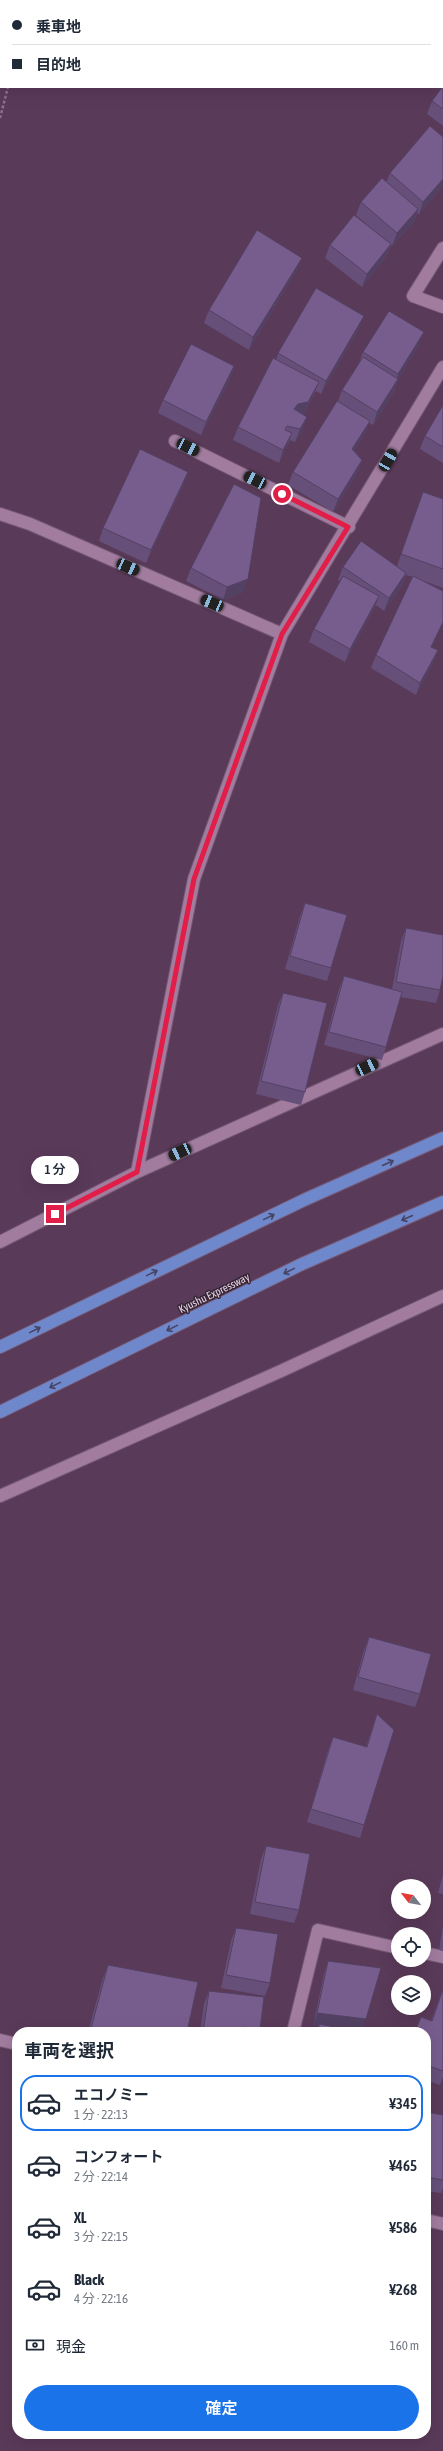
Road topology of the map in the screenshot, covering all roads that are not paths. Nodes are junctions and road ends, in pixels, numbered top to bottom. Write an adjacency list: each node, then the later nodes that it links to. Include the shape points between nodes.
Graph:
1 (443, 248): 2 (street, via 413,296)
2 (443, 307)
3 (443, 367): 6 (street)
4 (174, 440): 6 (street)
5 (0, 514): 7 (street, via 30,524)
6 (348, 527): 7 (street)
7 (282, 634): 10 (street, via 194,879)
8 (443, 1034): 10 (street)
9 (443, 1138): 14 (highway, one-way to 9, via 304,1200)
10 (137, 1172): 12 (street)
11 (443, 1202): 15 (highway, Kyushu Expressway, one-way to 15, via 302,1264)
12 (0, 1242)
13 (443, 1296): 16 (street)
14 (0, 1347)
15 (0, 1412)
16 (0, 1496)
17 (391, 1946): 20 (street, via 318,1930)
18 (431, 1954): 19 (street)
19 (443, 1957)
20 (294, 2027)
21 (0, 2040): 22 (street)
22 (12, 2043)
23 (431, 2221): 24 (street)
24 (443, 2224)

